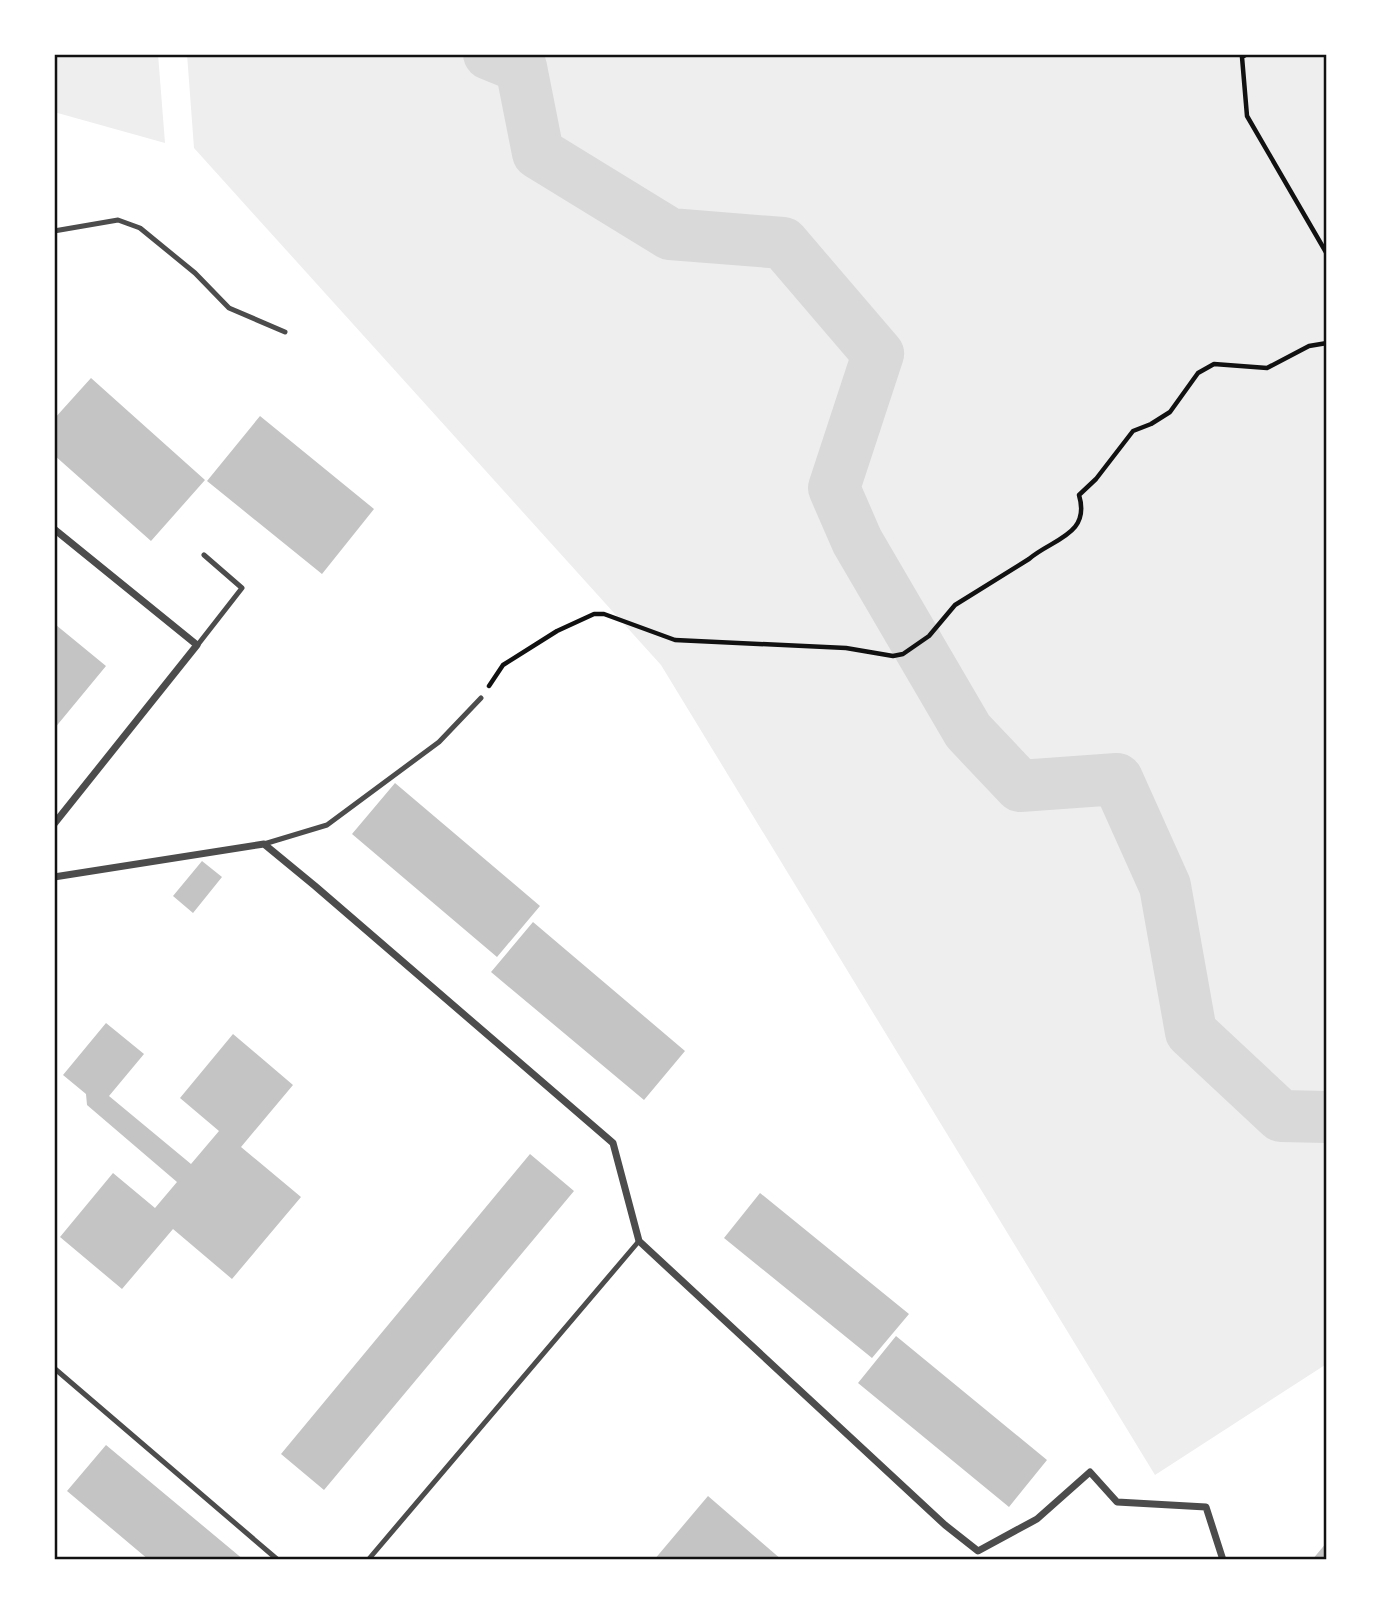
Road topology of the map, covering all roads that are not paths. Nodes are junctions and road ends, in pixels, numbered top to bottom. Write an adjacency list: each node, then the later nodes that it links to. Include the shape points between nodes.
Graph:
1 (54, 231): 2 (lane, via 118,220 140,229 195,273 229,309)
2 (285, 332)
3 (54, 529): 5 (street)
4 (204, 555): 5 (lane, via 242,588)
5 (197, 645): 7 (street)
6 (481, 698): 8 (lane, via 439,742 327,825)
7 (54, 824)
8 (264, 844): 9 (street); 10 (street, via 613,1143)
9 (54, 877)
10 (639, 1241): 13 (lane); 14 (street, via 978,1551 1037,1519 1090,1472 1117,1502 1206,1507)
11 (54, 1368): 12 (lane)
12 (278, 1560)
13 (368, 1560)
14 (1223, 1560)

